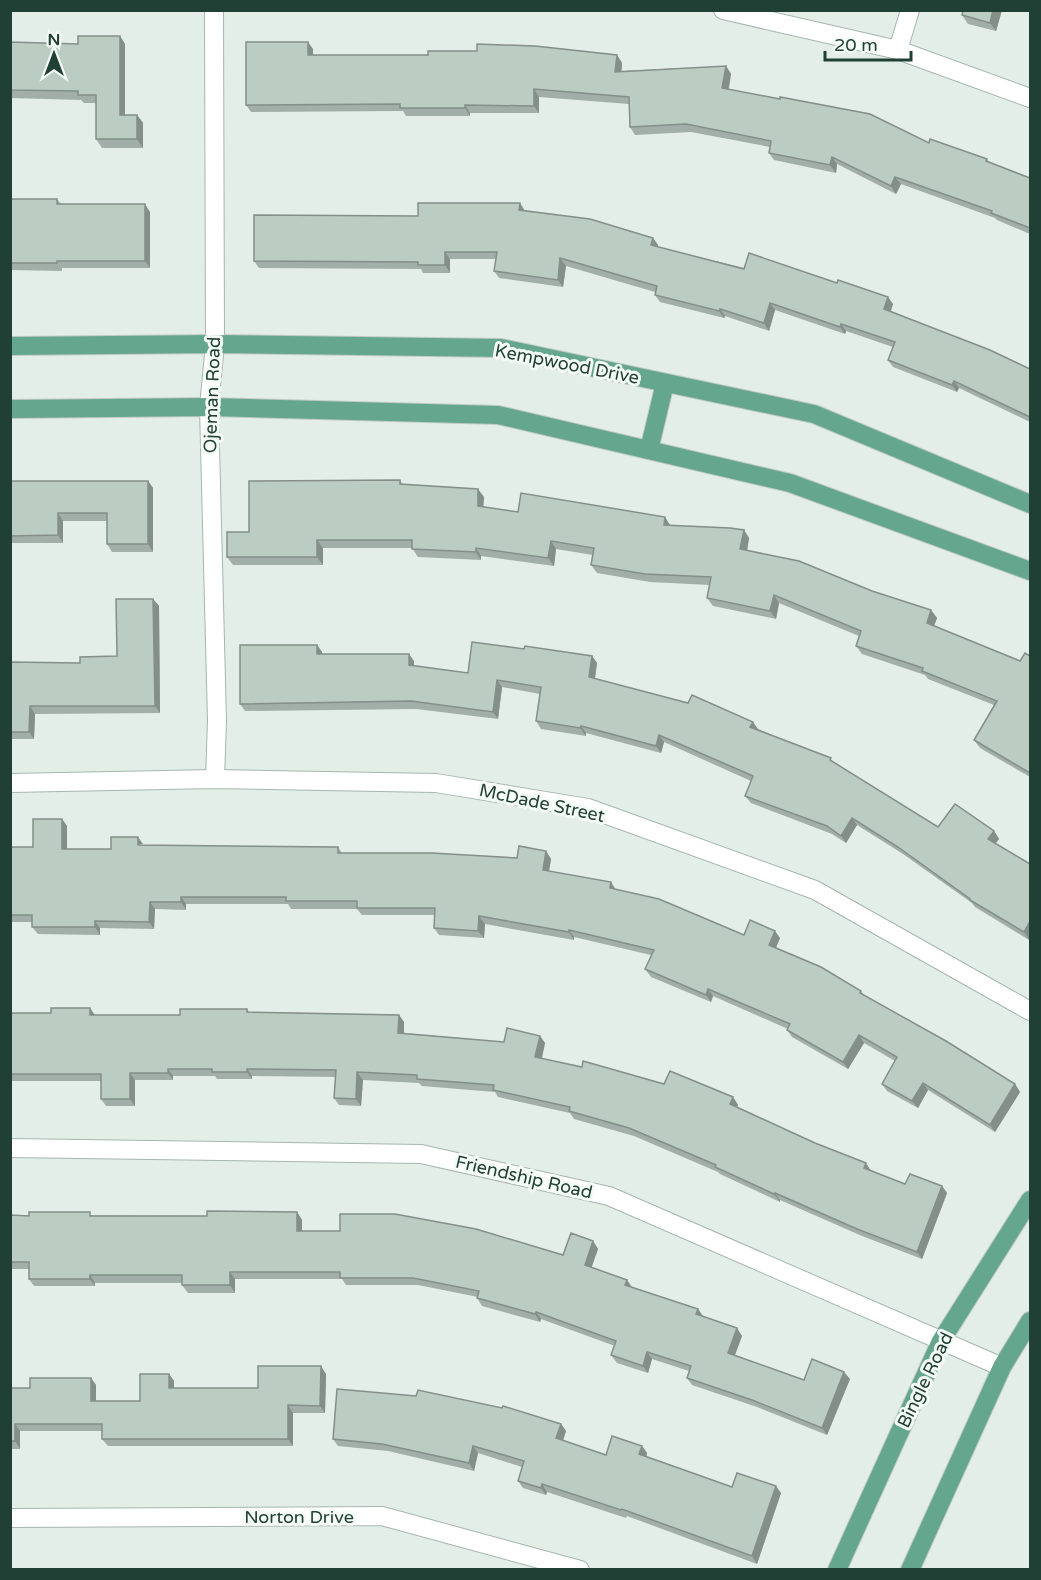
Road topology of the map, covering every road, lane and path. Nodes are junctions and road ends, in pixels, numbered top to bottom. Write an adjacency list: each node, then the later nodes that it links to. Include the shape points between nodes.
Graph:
1 (214, 10): 6 (street, Ojeman Road)
2 (723, 10): 4 (street)
3 (910, 10): 4 (street)
4 (898, 50): 5 (street)
5 (1030, 98)
6 (214, 344): 7 (main road, Kempwood Drive); 8 (main road, Kempwood Drive, via 501,348); 9 (street, Ojeman Road)
7 (10, 346)
8 (665, 383): 11 (main road); 12 (main road, Kempwood Drive, via 814,414)
9 (209, 407): 10 (main road); 11 (main road, via 498,415); 14 (street, Ojeman Road)
10 (10, 410)
11 (649, 450): 13 (main road, via 790,483)
12 (1030, 504)
13 (1030, 571)
14 (215, 779): 15 (street, McDade Street); 16 (street, McDade Street, via 436,783 588,808 815,890)
15 (10, 783)
16 (1030, 1011)
17 (10, 1148): 20 (street, Friendship Road, via 421,1154 609,1196)
18 (1030, 1200): 20 (main road, Bingle Road)
19 (1030, 1322): 21 (main road)
20 (941, 1341): 21 (street, Friendship Road); 24 (main road, Bingle Road)
21 (1002, 1367): 25 (main road)
22 (10, 1518): 23 (street, Norton Drive, via 382,1516)
23 (580, 1569)
24 (837, 1569)
25 (910, 1569)

